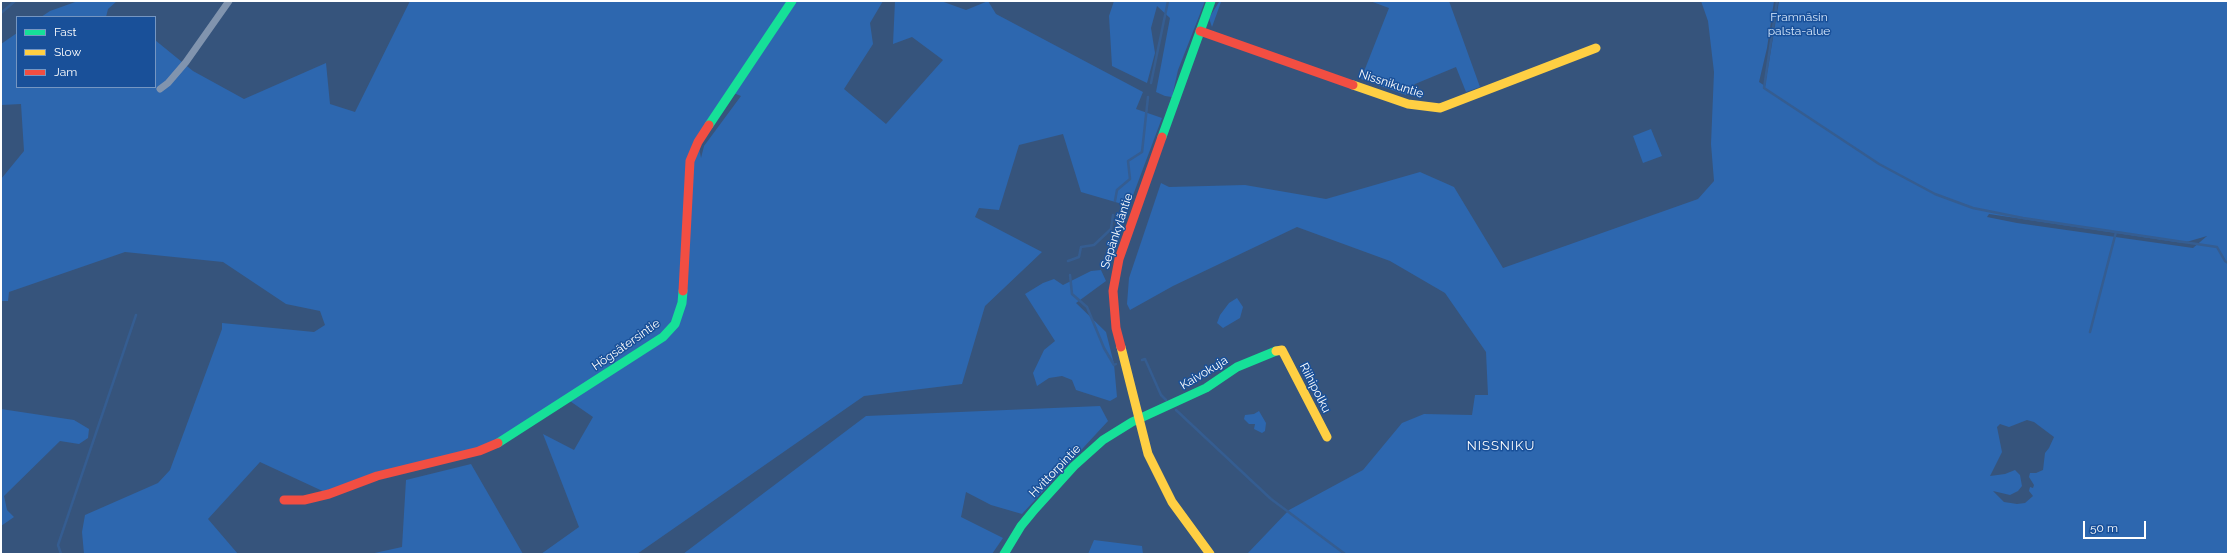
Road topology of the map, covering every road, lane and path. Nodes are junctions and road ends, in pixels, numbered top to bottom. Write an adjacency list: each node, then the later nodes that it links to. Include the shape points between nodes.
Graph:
1 (229, 1): 6 (street, via 186,62 168,84)
2 (792, 1): 10 (street, Högsätersintie, via 698,142 690,161 682,303 675,324 663,337 501,441 479,451 377,476 329,494 304,500)
3 (1211, 1): 4 (street, Sepänkyläntie)
4 (1200, 31): 5 (street, Nissnikuntie, via 1425,108 1440,108 1471,98); 8 (street, Sepänkyläntie, via 1133,216 1115,275 1113,291 1116,328)
5 (1596, 48)
6 (160, 89)
7 (1282, 350): 8 (street, Kaivokuja, via 1272,351 1237,367 1206,388); 9 (street, Riihipolku)
8 (1138, 419): 11 (street, Hvittorpintie, via 1103,440 1074,466 1029,516); 12 (street, Sepänkyläntie, via 1148,454 1164,489)
9 (1326, 437)
10 (284, 500)
11 (1004, 554)
12 (1210, 554)

